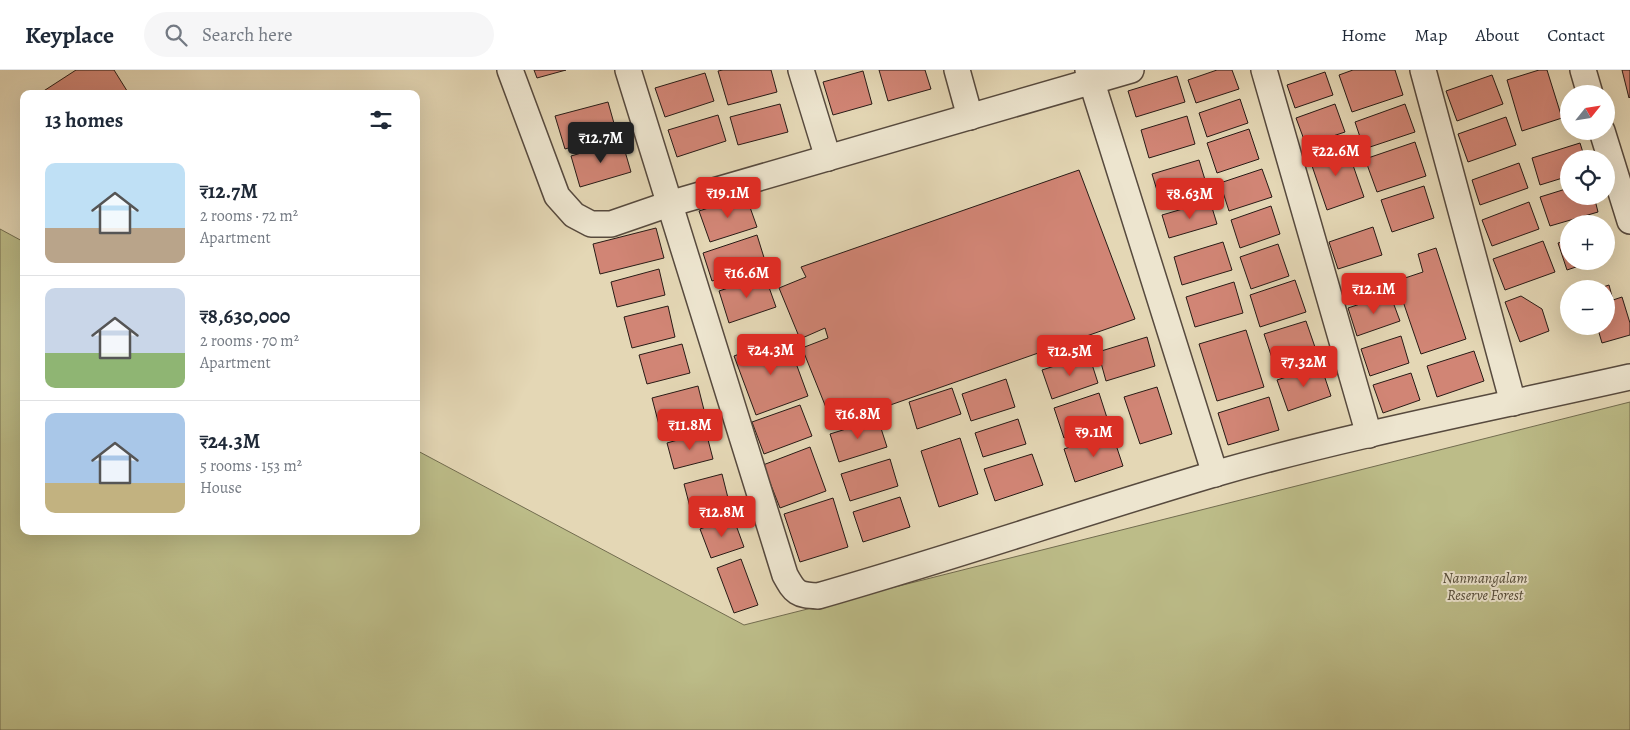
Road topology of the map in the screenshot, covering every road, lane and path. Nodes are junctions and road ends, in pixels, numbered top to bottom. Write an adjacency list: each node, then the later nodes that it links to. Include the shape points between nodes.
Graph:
1 (510, 70): 14 (street, via 557,196 574,215 591,224 611,224)
2 (628, 70): 14 (street)
3 (801, 70): 13 (street)
4 (957, 70): 11 (street)
5 (1131, 70): 9 (street)
6 (1264, 70): 18 (street)
7 (1423, 70): 17 (street)
8 (1583, 70): 10 (street)
9 (1090, 76): 11 (street); 19 (street)
10 (1587, 85)
11 (970, 117): 13 (street)
12 (1605, 140): 15 (street)
13 (828, 158): 14 (street)
14 (669, 204): 19 (street, via 785,575 793,591 804,596 818,596)
15 (1630, 221)
16 (1630, 377): 17 (street)
17 (1512, 403): 18 (street)
18 (1369, 435): 19 (street)
19 (1216, 474)

